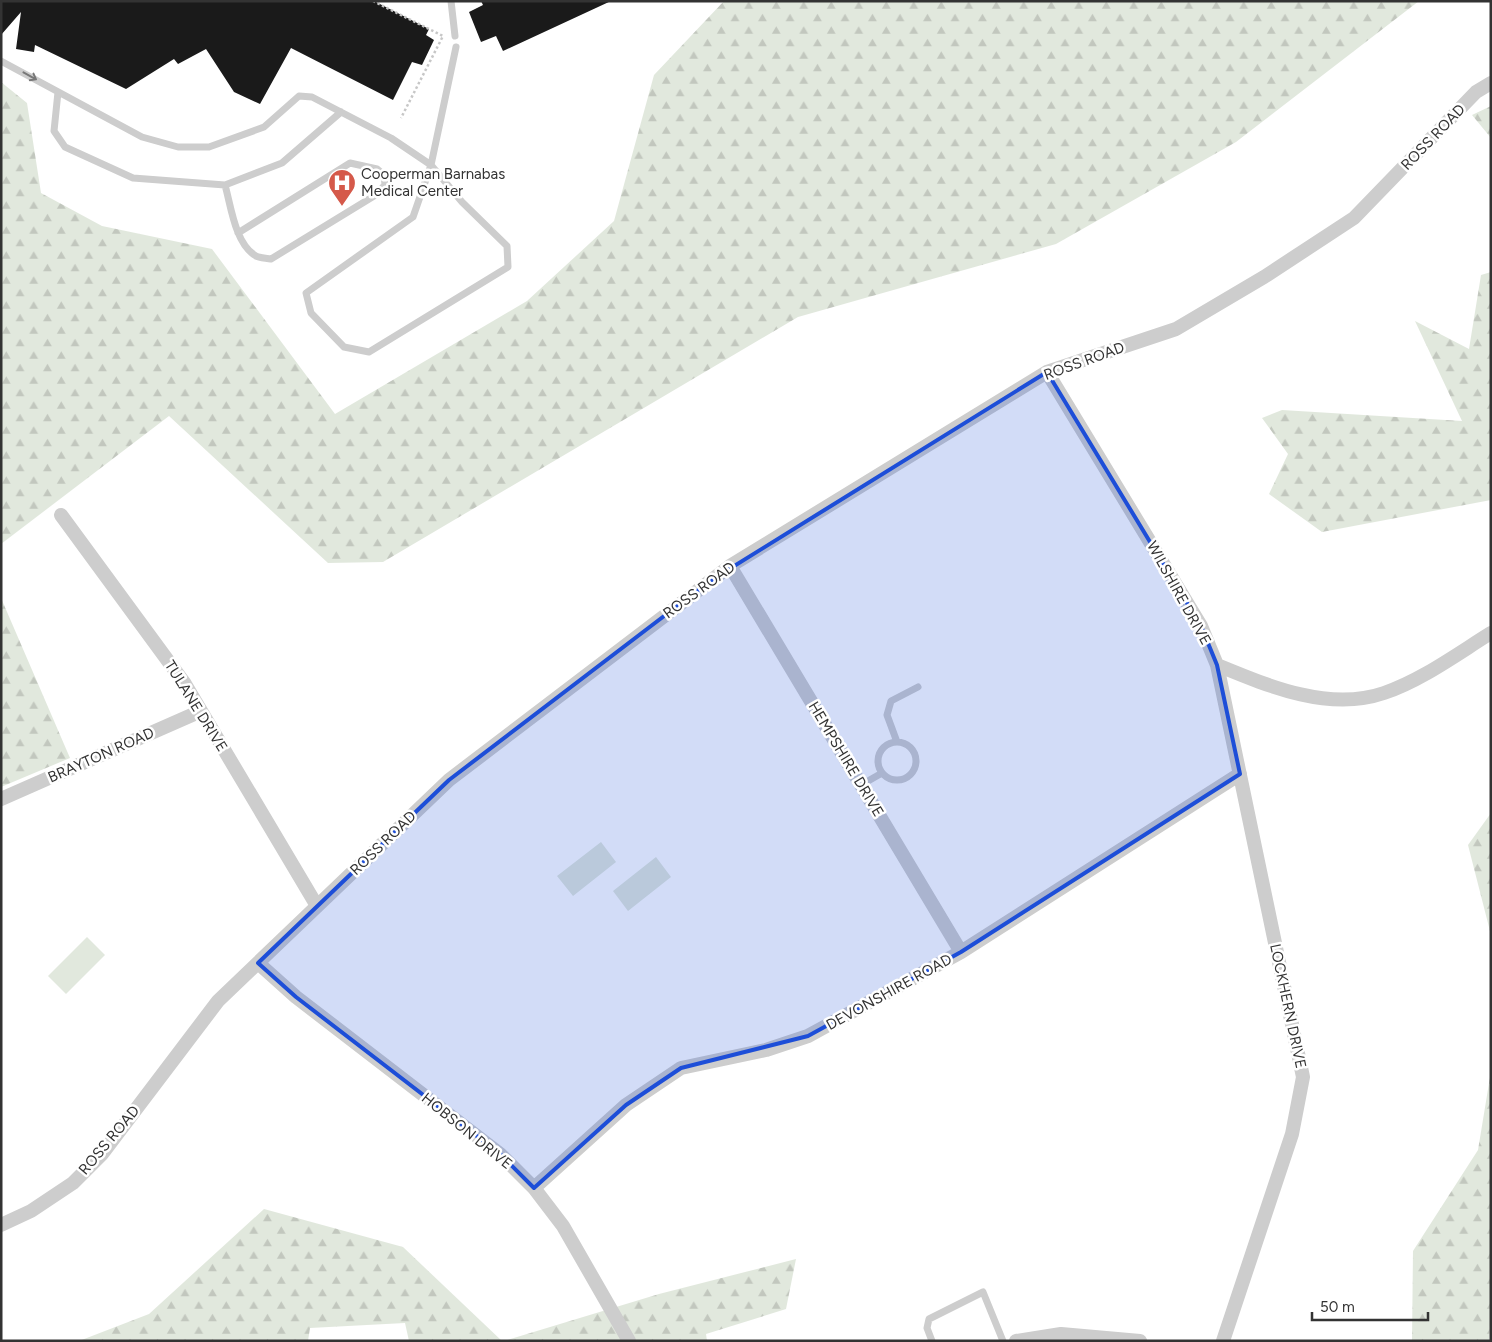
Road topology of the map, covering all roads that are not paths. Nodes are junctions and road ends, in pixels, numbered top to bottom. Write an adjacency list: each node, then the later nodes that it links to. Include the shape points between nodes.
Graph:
1 (451, 1): 2 (lane)
2 (455, 36)
3 (456, 47): 8 (lane)
4 (1, 61): 6 (lane, one-way to 6)
5 (1491, 83): 11 (street, ROSS ROAD, via 1476,92 1354,218 1264,277 1176,329)
6 (58, 92): 7 (lane, via 142,137 178,147 209,148 264,127 299,96 312,97); 9 (lane, via 54,131 66,146 133,178)
7 (341, 112): 8 (lane, via 391,138); 9 (lane, via 282,163)
8 (431, 164): 8 (lane, via 462,202 506,246 508,267 369,352 344,348 311,313 306,293 413,217)
9 (225, 186): 10 (lane)
10 (238, 233): 10 (lane, via 256,256 271,259 374,196 385,185 384,176 377,169 350,163)
11 (1047, 372): 13 (street, ROSS ROAD); 15 (street, WILSHIRE DRIVE, via 1201,626)
12 (61, 515): 17 (street, TULANE DRIVE, via 185,684)
13 (730, 566): 21 (street, HEMPSHIRE DRIVE); 23 (street, ROSS ROAD, via 449,780)
14 (1491, 633): 15 (street, via 1419,677 1383,693 1340,700 1298,693)
15 (1217, 665): 20 (street, LOCKHERN DRIVE)
16 (918, 687): 18 (lane, via 891,701 887,715)
17 (201, 711): 22 (street, BRAYTON ROAD); 23 (street, TULANE DRIVE)
18 (897, 742): 19 (lane, via 886,745 879,755); 19 (lane, via 913,749 917,760 913,772 898,780)
19 (882, 773): 21 (lane)
20 (1240, 774): 24 (street, DEVONSHIRE ROAD); 33 (street, LOCKHERN DRIVE, via 1303,1078 1292,1134)
21 (861, 785): 24 (street, HEMPSHIRE DRIVE)
22 (1, 799)
23 (317, 906): 25 (street, ROSS ROAD)
24 (961, 952): 26 (street, DEVONSHIRE ROAD, via 808,1036 766,1050 681,1068 626,1105)
25 (258, 963): 26 (street, HOBSON DRIVE, via 296,997 500,1154); 27 (street, ROSS ROAD, via 218,1001 102,1154 73,1182 31,1211)
26 (534, 1188): 28 (street, HOBSON DRIVE, via 563,1226)
27 (1, 1225)
28 (629, 1341)
29 (932, 1341): 30 (lane, via 927,1328 929,1319 983,1292)
30 (1003, 1341)
31 (1016, 1341): 32 (street, via 1061,1334)
32 (1140, 1341)
33 (1223, 1341)

